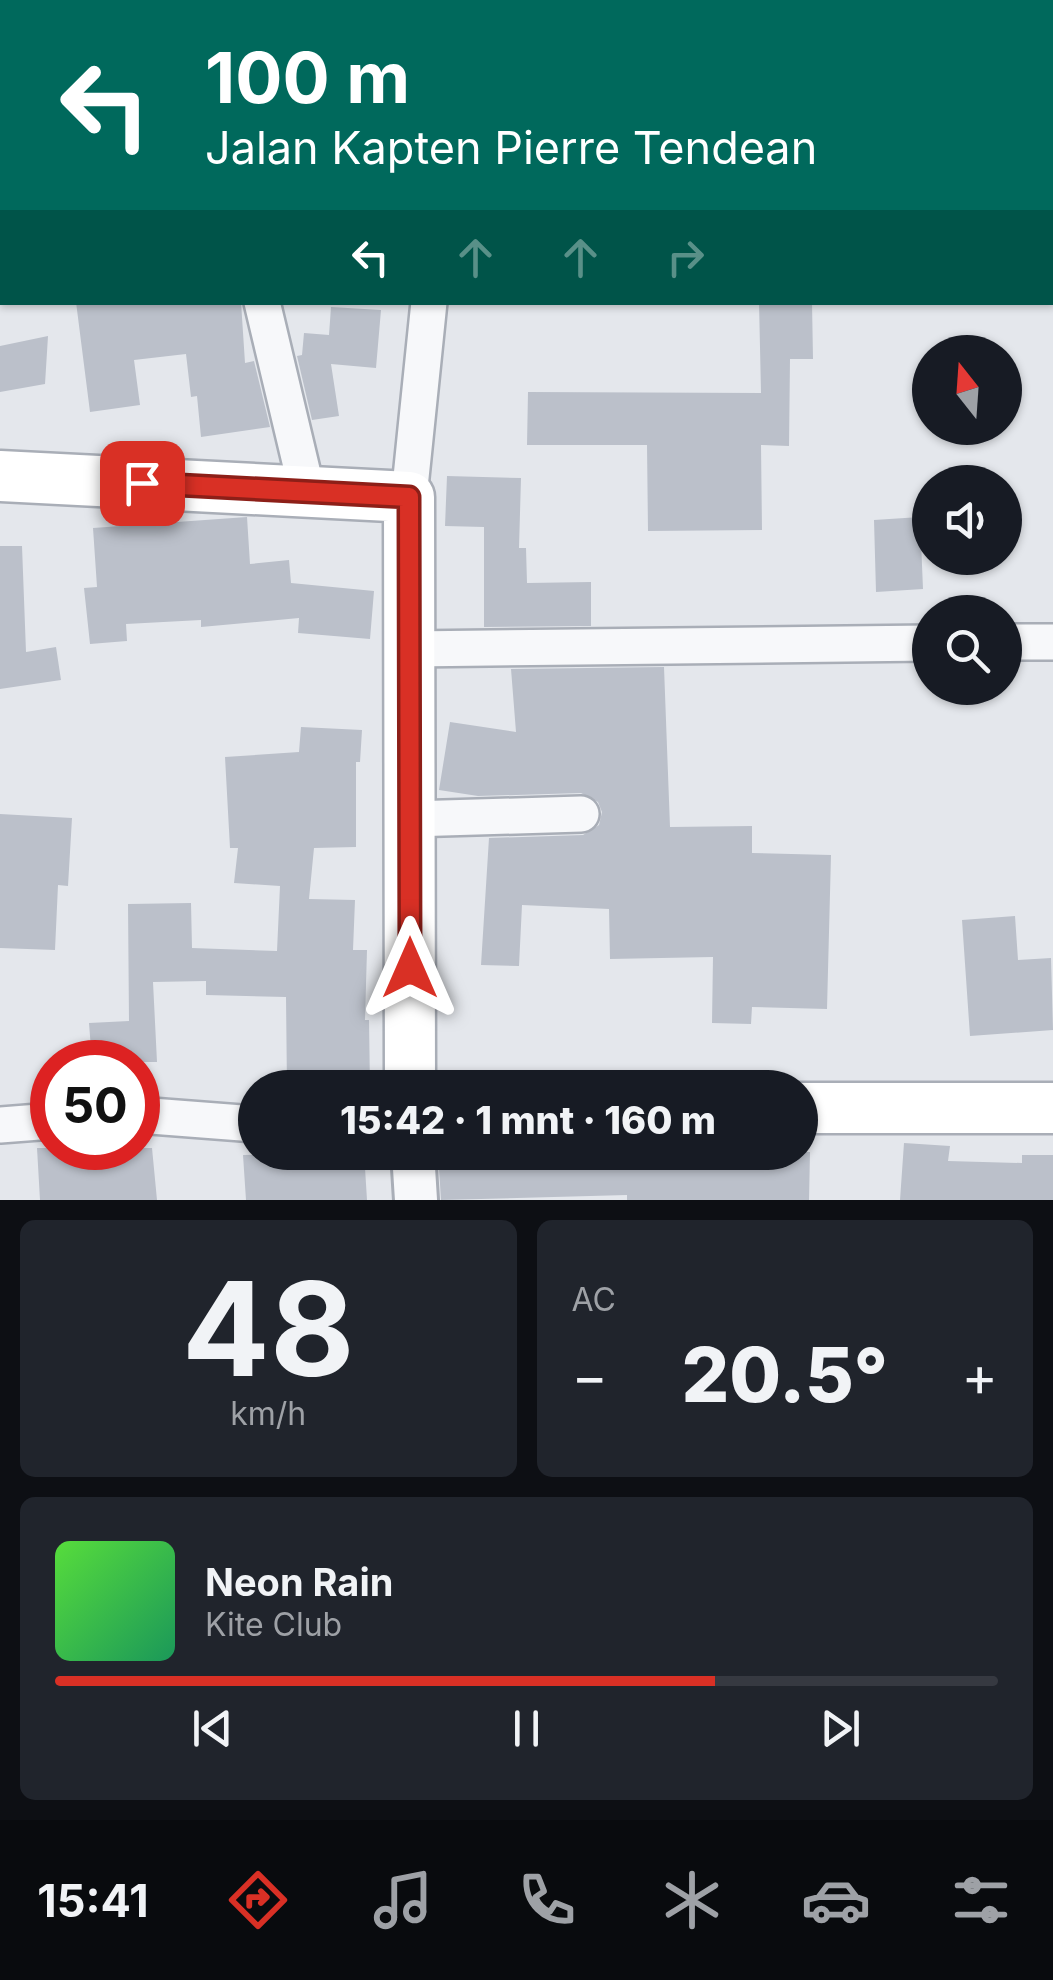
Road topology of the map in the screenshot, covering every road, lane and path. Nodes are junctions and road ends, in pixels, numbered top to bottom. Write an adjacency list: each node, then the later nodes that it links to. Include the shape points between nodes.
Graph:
1 (263, 305): 4 (street)
2 (429, 305): 5 (street)
3 (0, 476): 4 (main road)
4 (307, 491): 5 (main road)
5 (409, 497): 9 (main road)
6 (1022, 642): 7 (street)
7 (1053, 642)
8 (912, 643): 9 (street)
9 (410, 649): 11 (main road)
10 (581, 814): 11 (street)
11 (410, 820): 12 (main road)
12 (410, 1070)
13 (818, 1108): 14 (main road)
14 (1053, 1108)
15 (160, 1118): 17 (street)
16 (30, 1123): 18 (street)
17 (238, 1123)
18 (0, 1125)
19 (414, 1170): 20 (street)
20 (416, 1200)

